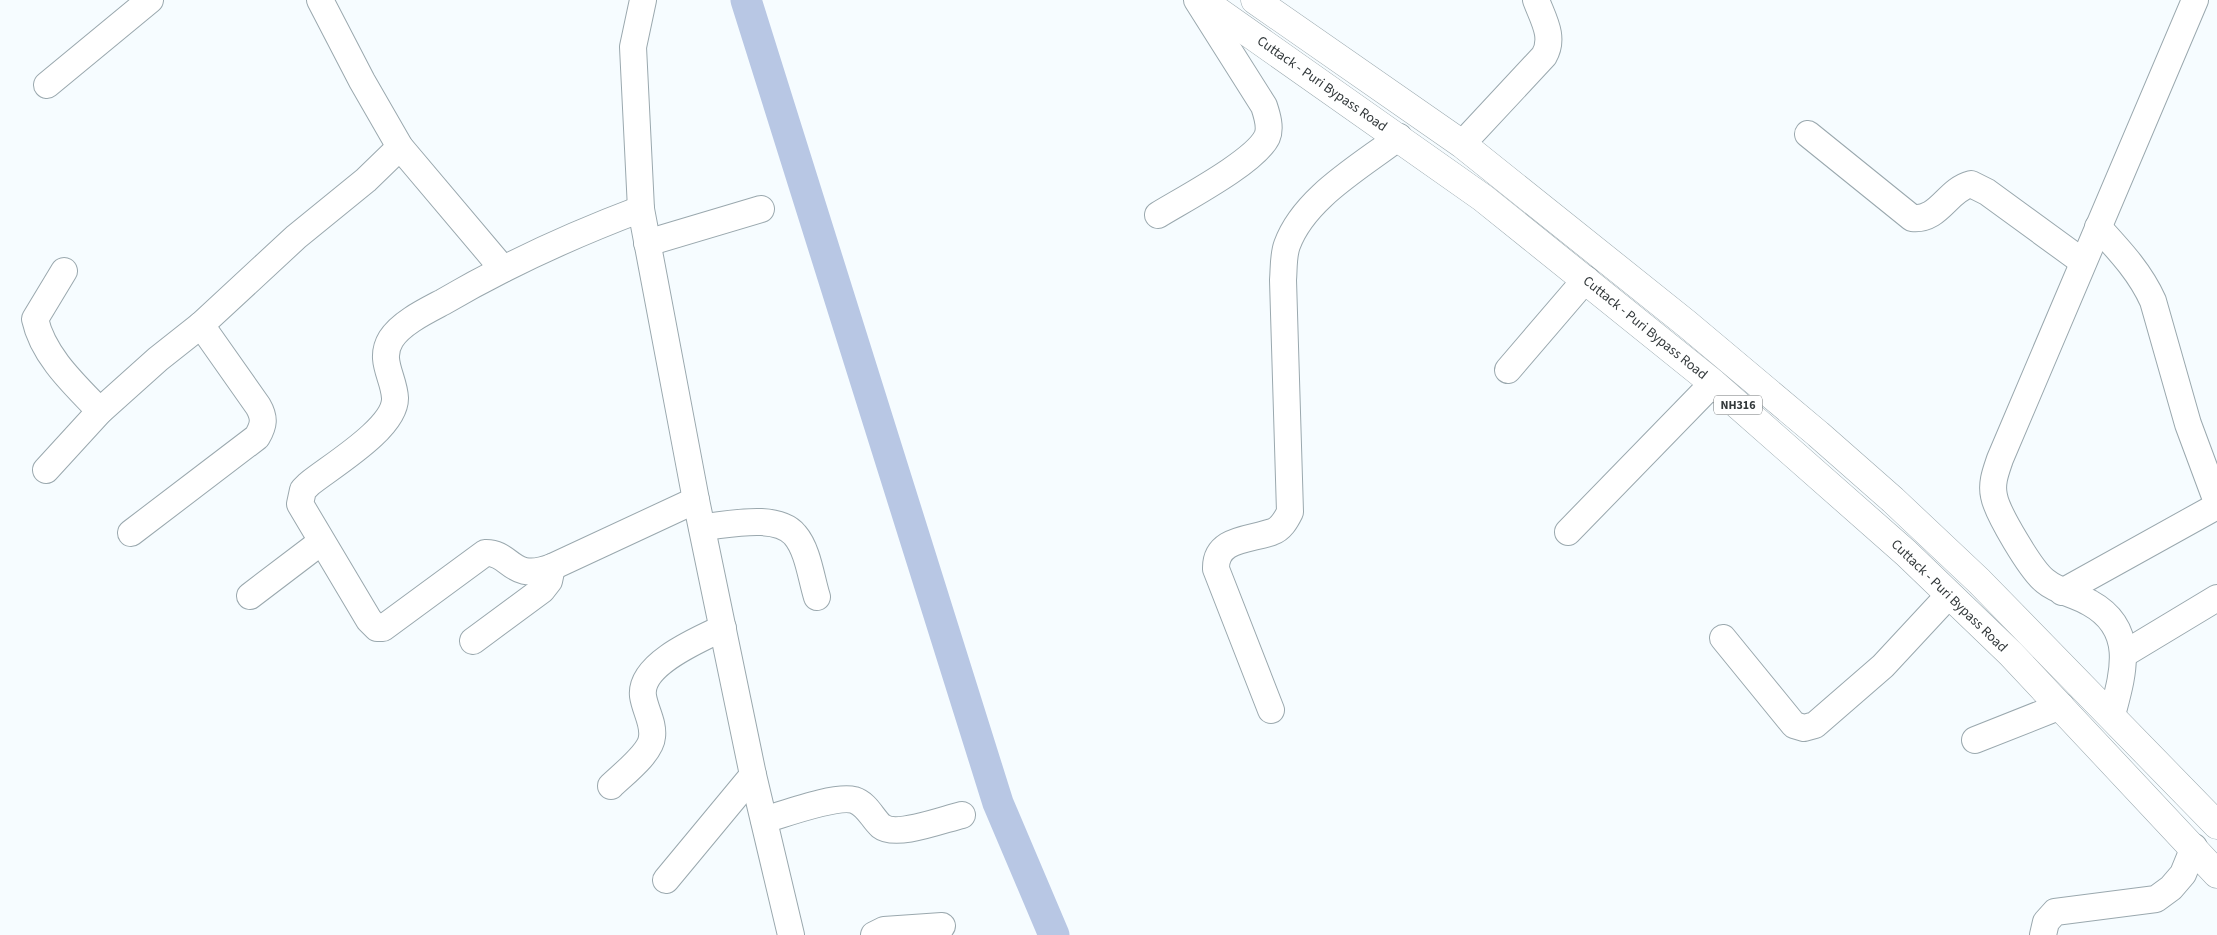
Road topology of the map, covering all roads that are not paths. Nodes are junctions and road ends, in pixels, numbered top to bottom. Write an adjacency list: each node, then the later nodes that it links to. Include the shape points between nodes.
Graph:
1 (150, 0): 9 (street)
2 (320, 0): 13 (street)
3 (643, 0): 14 (street, via 633,47)
4 (1197, 0): 16 (street, via 1264,106 1268,135 1255,154)
5 (1202, 0): 11 (highway, Cuttack - Puri Bypass Road / NH316)
6 (1255, 0): 12 (highway, Cuttack - Puri Bypass Road / NH316)
7 (1536, 0): 12 (street, via 1550,36 1549,47)
8 (2195, 0): 17 (street)
9 (47, 85)
10 (1808, 134): 19 (street, via 1912,218 1922,219 1934,213 1961,186 1971,184 1987,192)
11 (1399, 137): 22 (highway, Cuttack - Puri Bypass Road / NH316); 46 (street, via 1315,201 1298,220 1286,247 1283,280 1290,512 1284,523 1273,532 1231,543 1216,559 1216,569)
12 (1462, 144): 47 (highway, Cuttack - Puri Bypass Road / NH316, via 1687,324 1893,500)
13 (400, 147): 20 (street); 23 (street)
14 (641, 209): 18 (street); 20 (street, via 580,232)
15 (761, 209): 18 (street)
16 (1158, 215)
17 (2098, 227): 19 (street); 29 (street, via 2131,264 2153,301 2188,424)
18 (647, 243): 28 (street)
19 (2083, 262): 36 (street, via 1993,480 1994,497 2000,512 2032,566 2045,581)
20 (503, 269): 34 (street, via 406,324 391,339 386,362 395,398 393,409 377,430 309,484 300,497 302,510)
21 (64, 272): 26 (street, via 35,319 38,334 67,378)
22 (1586, 279): 24 (street); 25 (highway, Cuttack - Puri Bypass Road / NH316)
23 (201, 325): 26 (street); 33 (street, via 258,406 264,427 257,437)
24 (1508, 370)
25 (1713, 383): 32 (street); 37 (highway, Cuttack - Puri Bypass Road / NH316, via 1906,553)
26 (100, 411): 27 (street)
27 (46, 470)
28 (696, 500): 31 (street); 35 (street)
29 (2217, 502)
30 (2217, 506): 36 (street)
31 (702, 527): 39 (street, via 776,522 788,528 796,535 802,549); 41 (street)
32 (1568, 532)
33 (131, 534)
34 (321, 542): 35 (street, via 377,628 388,625 485,553 498,555 509,565 534,573); 38 (street)
35 (552, 567): 43 (street, via 542,590)
36 (2062, 592): 44 (street, via 2090,603 2106,615 2118,635)
37 (1949, 595): 42 (street, via 1883,666 1814,725 1804,728 1794,725); 45 (highway, Cuttack - Puri Bypass Road / NH316)
38 (250, 596)
39 (817, 597)
40 (2217, 598): 44 (street)
41 (723, 628): 49 (street); 50 (street, via 689,644 649,675 643,695 652,738 646,750)
42 (1724, 638)
43 (473, 641)
44 (2124, 654): 47 (street, via 2124,670)
45 (2061, 706): 48 (street); 54 (highway, Cuttack - Puri Bypass Road / NH316)
46 (1271, 710)
47 (2112, 715): 53 (highway, Cuttack - Puri Bypass Road / NH316)
48 (1975, 740)
49 (753, 775): 52 (street); 56 (street)
50 (611, 786)
51 (962, 815): 52 (street, via 898,831 881,825 866,807 854,800 836,800)
52 (764, 820): 58 (street)
53 (2217, 825)
54 (2194, 847): 55 (highway, Cuttack - Puri Bypass Road / NH316); 60 (street, via 2183,874 2156,899 2055,912 2046,922)
55 (2217, 874)
56 (666, 880)
57 (942, 926): 59 (street, via 884,930)
58 (791, 935)
59 (874, 935)
60 (2043, 935)

